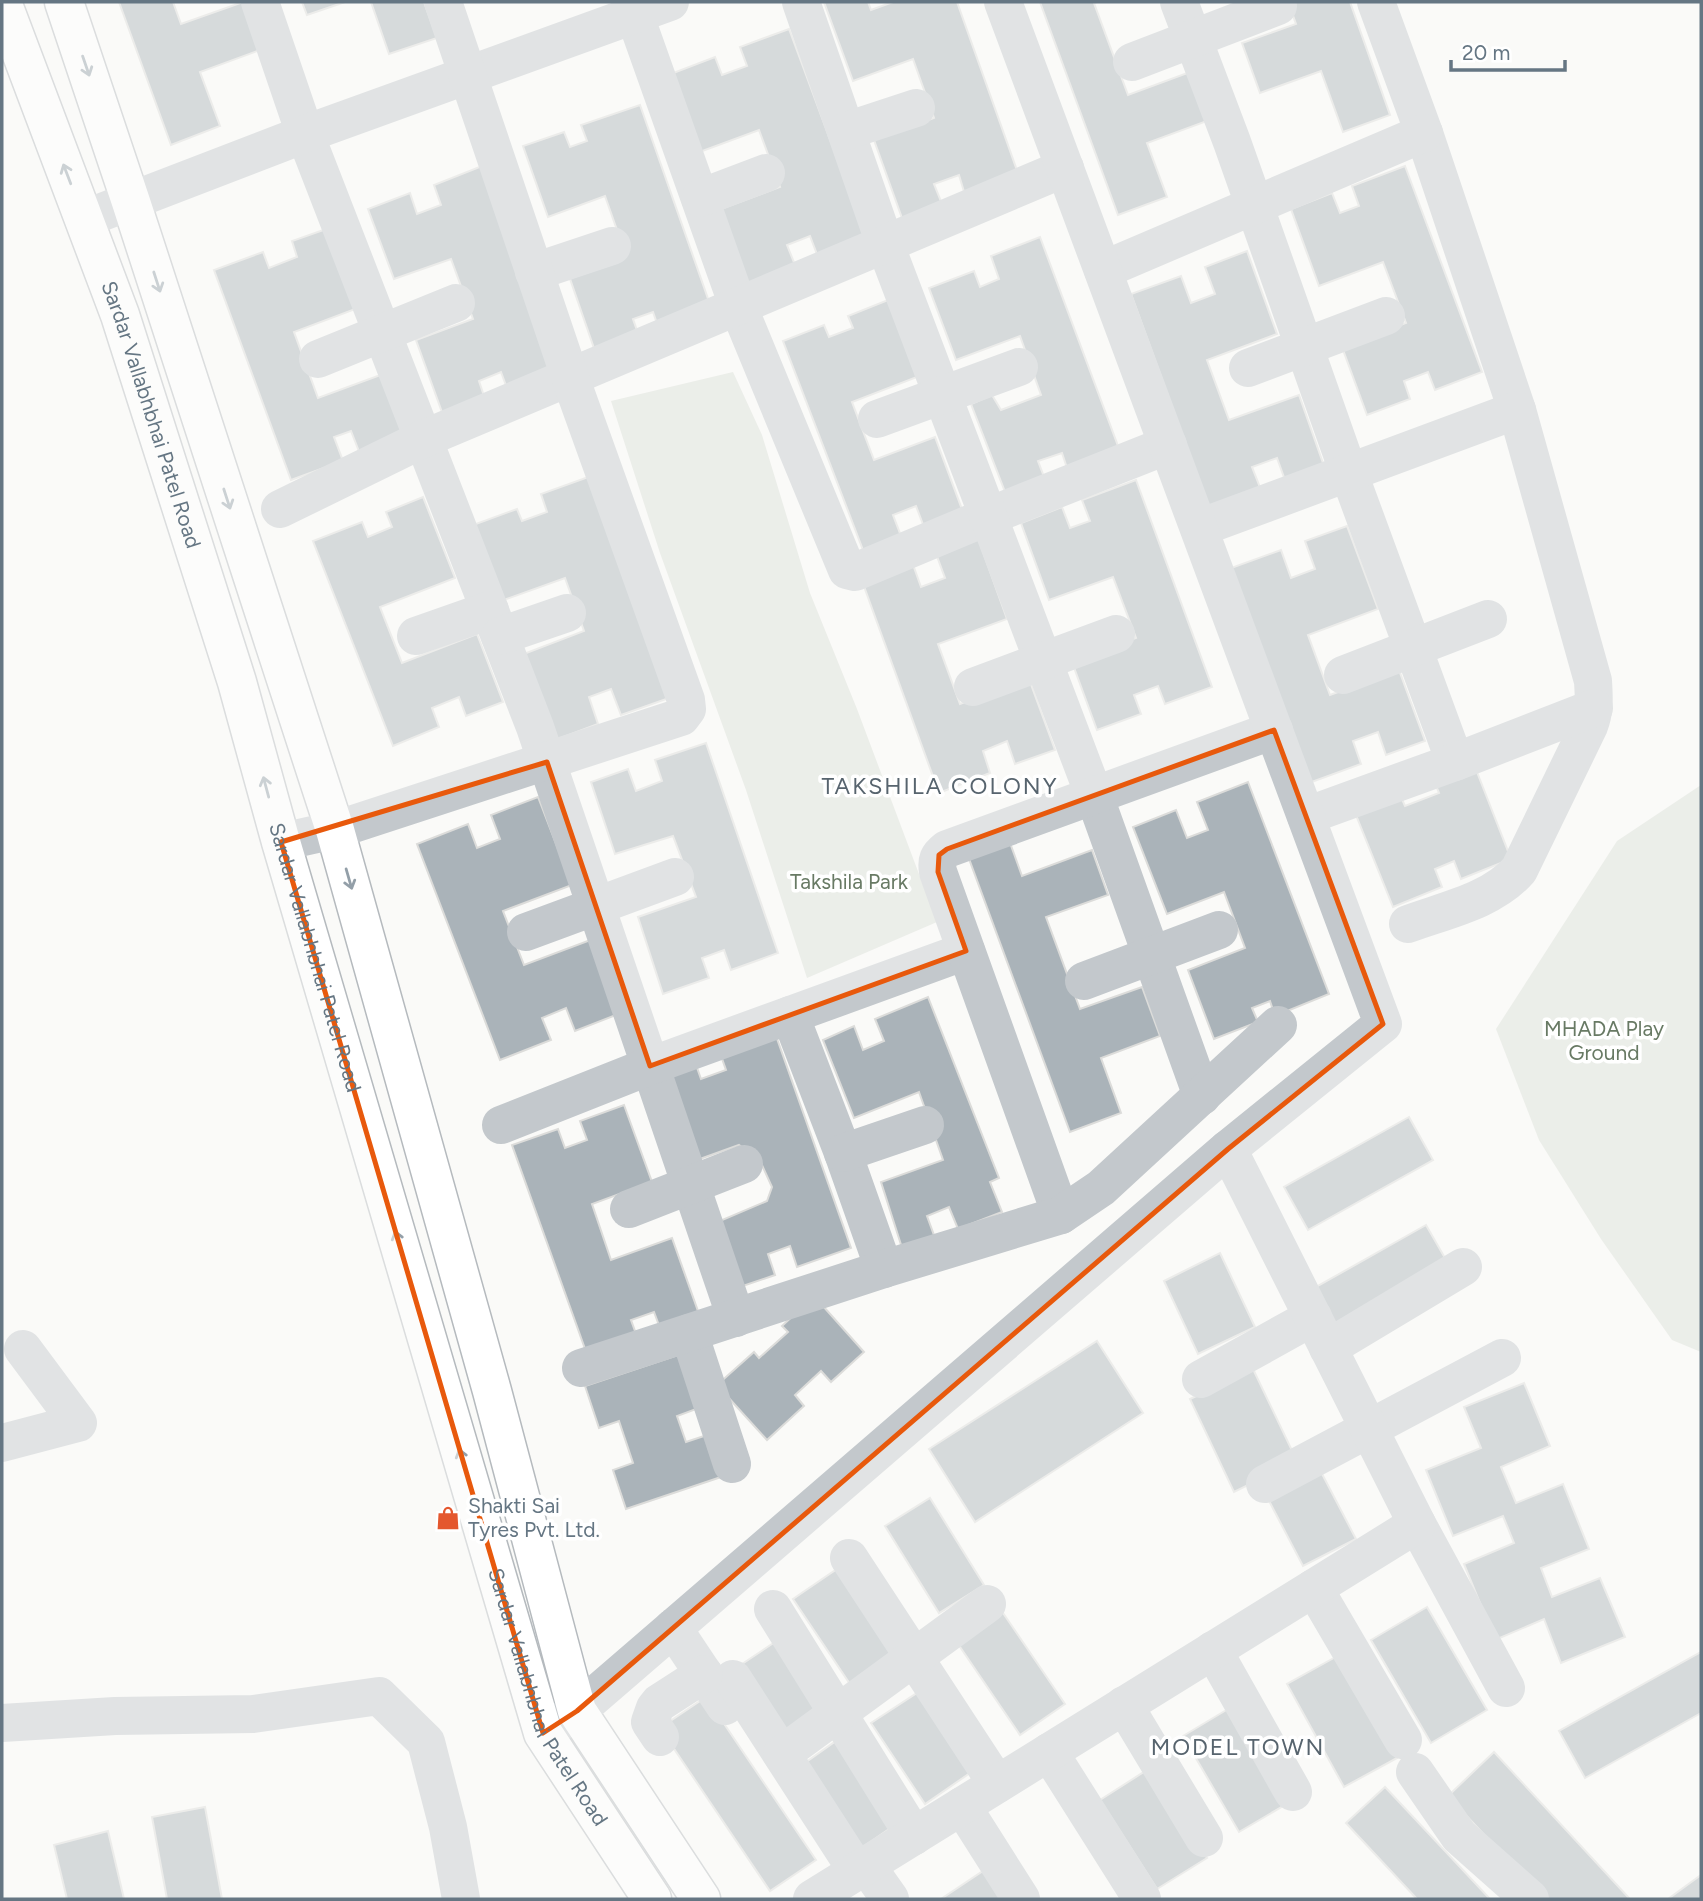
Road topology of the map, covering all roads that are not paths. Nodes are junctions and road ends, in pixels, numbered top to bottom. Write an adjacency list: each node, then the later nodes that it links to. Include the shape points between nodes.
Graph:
1 (2, 2): 24 (main road, Sardar Vallabhbhai Patel Road, one-way to 1)
2 (64, 2): 22 (main road, Sardar Vallabhbhai Patel Road, one-way to 22)
3 (260, 2): 18 (street)
4 (443, 2): 14 (street)
5 (670, 2): 11 (street)
6 (802, 2): 16 (street)
7 (1003, 2): 19 (street)
8 (1179, 2): 12 (street)
9 (1376, 2): 17 (street)
10 (1278, 6): 12 (street)
11 (632, 8): 14 (street); 21 (street)
12 (1193, 39): 13 (street); 23 (street)
13 (1132, 62)
14 (467, 75): 18 (street); 28 (street)
15 (916, 108): 16 (street)
16 (846, 131): 25 (street)
17 (1424, 133): 23 (street); 39 (street)
18 (305, 134): 22 (street); 32 (street)
19 (1065, 168): 25 (street); 27 (street)
20 (766, 173): 21 (street)
21 (699, 198): 30 (street)
22 (131, 202): 24 (street); 62 (main road, Sardar Vallabhbhai Patel Road, one-way to 62)
23 (1254, 205): 27 (street); 33 (street)
24 (84, 219): 63 (main road, Sardar Vallabhbhai Patel Road, one-way to 24, via 237,682 120,315)
25 (886, 244): 30 (street); 38 (street)
26 (612, 246): 28 (street)
27 (1103, 270): 42 (street)
28 (534, 272): 37 (street)
29 (456, 303): 32 (street)
30 (738, 306): 37 (street); 45 (street, via 847,570 855,572)
31 (1386, 316): 33 (street)
32 (382, 332): 34 (street); 41 (street)
33 (1304, 347): 36 (street); 43 (street)
34 (318, 359)
35 (1019, 367): 38 (street)
36 (1248, 368)
37 (570, 377): 41 (street); 58 (street, via 687,704 681,717)
38 (943, 395): 40 (street); 45 (street)
39 (1517, 410): 43 (street); 56 (street, via 1593,681)
40 (877, 419)
41 (423, 439): 44 (street); 49 (street)
42 (1168, 445): 45 (street); 46 (street)
43 (1348, 471): 46 (street); 52 (street)
44 (280, 509)
45 (989, 516): 53 (street)
46 (1199, 528): 57 (street)
47 (567, 612): 49 (street)
48 (1488, 619): 52 (street)
49 (495, 623): 51 (street); 58 (street)
50 (1116, 634): 53 (street)
51 (416, 636)
52 (1413, 648): 54 (street); 59 (street)
53 (1043, 661): 55 (street); 60 (street)
54 (1343, 675)
55 (972, 687)
56 (1594, 708): 59 (street); 66 (street, via 1519,870 1493,893)
57 (1274, 730): 60 (street); 61 (street)
58 (547, 762): 62 (street); 65 (street)
59 (1455, 762): 61 (street)
60 (1094, 795): 69 (street, via 939,855 938,872); 70 (street)
61 (1306, 816): 78 (street, via 1383,1024)
62 (335, 830): 63 (street); 108 (main road, Sardar Vallabhbhai Patel Road, one-way to 108)
63 (281, 842): 111 (main road, Sardar Vallabhbhai Patel Road, one-way to 63)
64 (675, 877): 65 (street)
65 (596, 906): 68 (street); 74 (street)
66 (1408, 923)
67 (1219, 930): 70 (street)
68 (526, 932)
69 (966, 951): 72 (street); 83 (street)
70 (1152, 956): 71 (street); 75 (street)
71 (1084, 981)
72 (790, 1015): 74 (street); 79 (street)
73 (1278, 1025): 75 (street)
74 (650, 1066): 76 (street); 81 (street)
75 (1202, 1096): 83 (street, via 1101,1188)
76 (501, 1125)
77 (925, 1125): 79 (street)
78 (1228, 1149): 87 (street); 102 (street)
79 (843, 1153): 85 (street)
80 (744, 1164): 81 (street)
81 (691, 1185): 82 (street); 86 (street)
82 (629, 1209)
83 (1060, 1215): 85 (street)
84 (1463, 1267): 87 (street)
85 (884, 1269): 86 (street)
86 (736, 1318): 88 (street)
87 (1321, 1332): 92 (street); 93 (street)
88 (689, 1333): 91 (street); 95 (street)
89 (23, 1349): 94 (street, via 78,1423)
90 (1502, 1358): 93 (street)
91 (580, 1368)
92 (1201, 1379)
93 (1370, 1429): 96 (street); 97 (street)
94 (2, 1443)
95 (732, 1464)
96 (1265, 1483)
97 (1417, 1524): 99 (street); 106 (street)
98 (849, 1558): 104 (street)
99 (1314, 1588): 103 (street); 128 (street, via 1459,1836)
100 (987, 1604): 104 (street)
101 (773, 1609): 109 (street)
102 (673, 1629): 105 (street); 108 (street)
103 (1213, 1650): 107 (street); 116 (street)
104 (914, 1658): 109 (street); 115 (street)
105 (721, 1686): 112 (street, via 655,1708 650,1722); 114 (street)
106 (1506, 1688)
107 (1124, 1705): 113 (street); 119 (street)
108 (577, 1711): 111 (street); 123 (main road, Sardar Vallabhbhai Patel Road)
109 (839, 1713): 114 (street); 118 (street)
110 (2, 1723): 121 (street, via 253,1714 379,1696 426,1742)
111 (542, 1733): 122 (main road, Sardar Vallabhbhai Patel Road)
112 (660, 1737)
113 (1049, 1752): 115 (street); 127 (street)
114 (782, 1754): 120 (street)
115 (997, 1784): 117 (street)
116 (1293, 1792)
117 (962, 1806): 118 (street); 126 (street)
118 (914, 1836): 120 (street)
119 (1204, 1838)
120 (862, 1868): 124 (street); 125 (street)
121 (461, 1899)
122 (652, 1899)
123 (701, 1899)
124 (812, 1899)
125 (890, 1899)
126 (1021, 1899)
127 (1142, 1899)
128 (1530, 1899)

